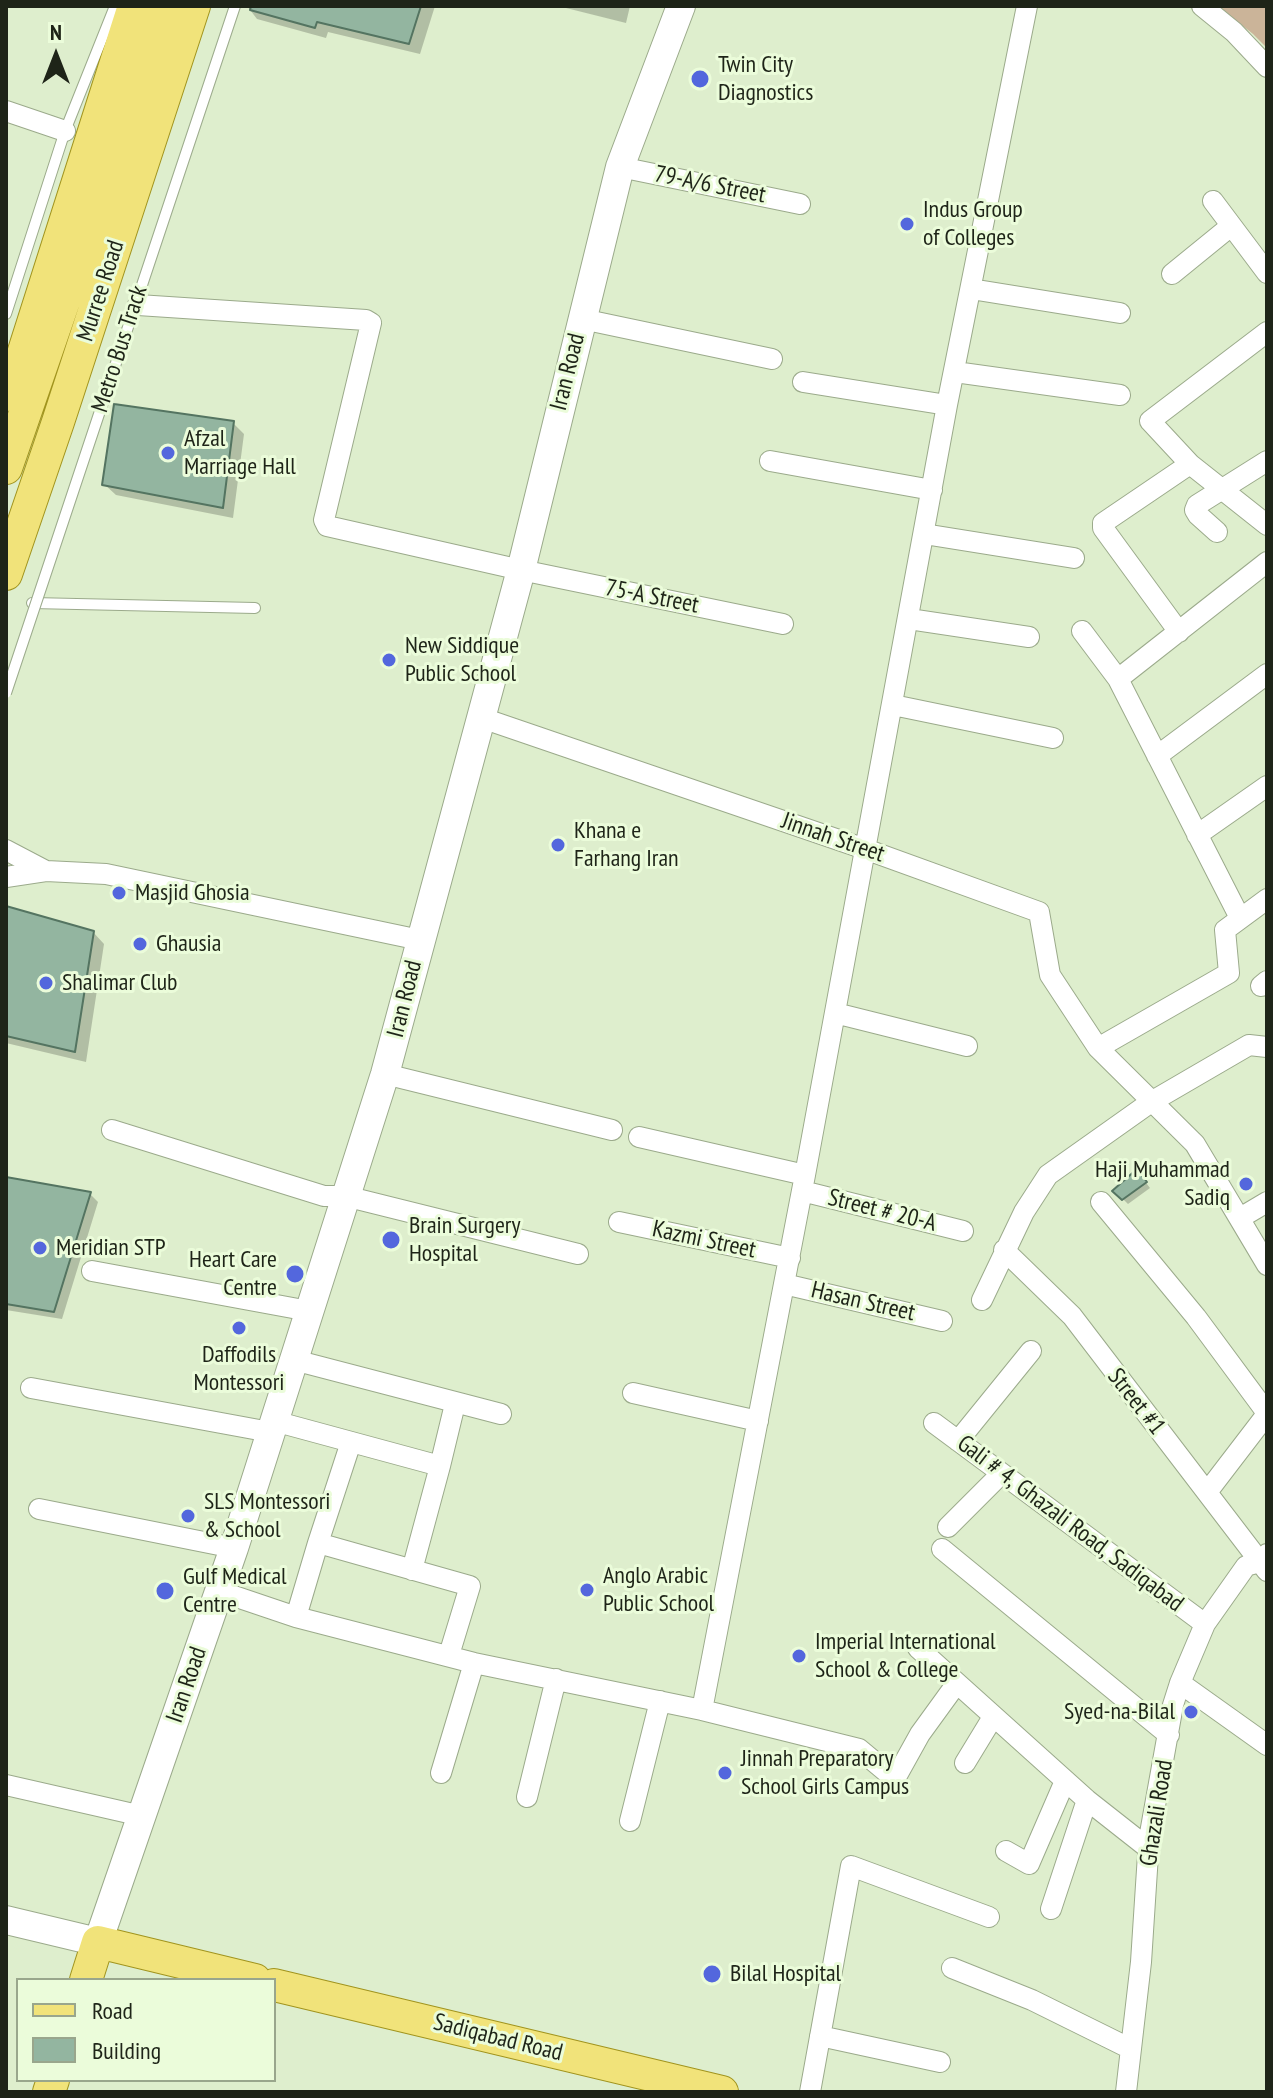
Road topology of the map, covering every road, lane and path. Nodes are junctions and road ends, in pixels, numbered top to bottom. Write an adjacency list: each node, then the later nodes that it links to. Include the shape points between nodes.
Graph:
1 (115, 6): 13 (lane)
2 (134, 6): 31 (main road)
3 (166, 6): 11 (main road, Murree Road)
4 (194, 6): 11 (main road, Murree Road)
5 (214, 6): 38 (main road, via 58,473)
6 (235, 6): 55 (lane, Metro Bus Track, bridge)
7 (681, 6): 14 (main road, Iran Road)
8 (1027, 6): 20 (street)
9 (1202, 6): 10 (street)
10 (1267, 67)
11 (153, 89): 35 (main road, Murree Road); 38 (main road, Murree Road, via 58,422)
12 (6, 111): 13 (street)
13 (65, 131): 23 (lane)
14 (620, 167): 16 (street, 79-A/6 Street); 24 (main road, Iran Road)
15 (1213, 201): 17 (street)
16 (800, 204)
17 (1231, 226): 18 (street); 19 (street)
18 (1267, 273)
19 (1172, 274)
20 (971, 289): 22 (street); 27 (street)
21 (138, 305): 44 (street, 75-A Street, via 371,323 324,523)
22 (1120, 313)
23 (6, 314)
24 (582, 319): 26 (street); 44 (main road, Iran Road)
25 (1267, 332): 34 (street, via 1150,421)
26 (772, 359)
27 (955, 372): 29 (street); 30 (street)
28 (803, 382): 30 (street)
29 (1120, 395)
30 (947, 405): 37 (street)
31 (6, 414)
32 (770, 461): 37 (street)
33 (1267, 461): 36 (street)
34 (1190, 464): 36 (street); 51 (street, via 1103,523)
35 (6, 468)
36 (1224, 489): 39 (street); 40 (street, via 1195,510)
37 (932, 490): 41 (street)
38 (28, 507): 45 (main road, Murree Road)
39 (1267, 525)
40 (1217, 532)
41 (924, 534): 42 (street); 48 (street)
42 (1074, 558)
43 (1267, 562): 51 (street)
44 (521, 570): 49 (street, 75-A Street); 57 (main road, Iran Road)
45 (6, 574)
46 (32, 603): 47 (lane)
47 (255, 608)
48 (909, 619): 52 (street); 56 (street)
49 (783, 624)
50 (1082, 631): 54 (street)
51 (1179, 632): 54 (street)
52 (1029, 637)
53 (1267, 674): 59 (street)
54 (1118, 679): 59 (street)
55 (6, 693)
56 (893, 705): 58 (street); 62 (street)
57 (482, 718): 62 (street, Jinnah Street); 68 (main road, Iran Road)
58 (1053, 738)
59 (1157, 756): 61 (street)
60 (1267, 786): 61 (street)
61 (1197, 835): 67 (street)
62 (865, 849): 69 (street); 72 (street, Jinnah Street, via 1039,912 1050,975)
63 (6, 850): 64 (street)
64 (46, 871): 65 (street); 68 (street, via 106,874)
65 (6, 877)
66 (1267, 899): 67 (street)
67 (1240, 918): 72 (street, via 1225,932 1229,973)
68 (420, 940): 73 (main road, Iran Road)
69 (835, 1013): 70 (street); 78 (street)
70 (967, 1046)
71 (1267, 1047): 74 (street, via 1249,1045)
72 (1098, 1048): 74 (street)
73 (385, 1074): 76 (street); 79 (main road, Iran Road)
74 (1151, 1102): 82 (street, via 1195,1144); 85 (street, via 1048,1175)
75 (112, 1130): 79 (street, via 324,1196)
76 (612, 1130)
77 (639, 1137): 78 (street, Street # 20-A)
78 (804, 1183): 84 (street, Street # 20-A); 87 (street)
79 (345, 1196): 86 (street); 92 (main road, Iran Road)
80 (1101, 1202): 99 (street)
81 (1267, 1202): 82 (street)
82 (1240, 1218): 88 (street)
83 (619, 1222): 87 (street, Kazmi Street)
84 (963, 1231)
85 (1004, 1250): 91 (street); 108 (street, Street #1, via 1072,1316)
86 (578, 1254)
87 (790, 1258): 90 (street)
88 (1267, 1265)
89 (92, 1271): 92 (street)
90 (784, 1284): 93 (street, Hasan Street); 101 (street)
91 (982, 1300)
92 (309, 1311): 95 (main road, Iran Road)
93 (942, 1321)
94 (1031, 1351): 104 (street)
95 (294, 1360): 98 (street); 103 (main road, Iran Road)
96 (31, 1388): 103 (street)
97 (633, 1393): 101 (street)
98 (455, 1404): 100 (street); 106 (street)
99 (1267, 1413): 108 (street)
100 (501, 1414)
101 (758, 1421): 126 (street)
102 (934, 1423): 104 (street, Gali # 4, Ghazali Road, Sadiqabad)
103 (272, 1426): 105 (street); 112 (main road, Iran Road)
104 (958, 1441): 107 (street, Gali # 4, Ghazali Road, Sadiqabad)
105 (351, 1442): 106 (street); 111 (street)
106 (440, 1466): 115 (street)
107 (1001, 1474): 110 (street); 118 (street, Gali # 4, Ghazali Road, Sadiqabad)
108 (1208, 1491): 114 (street, Street #1)
109 (39, 1509): 112 (street)
110 (948, 1527)
111 (318, 1543): 115 (street); 117 (street)
112 (234, 1548): 116 (main road, Iran Road)
113 (942, 1549): 128 (street)
114 (1265, 1562): 118 (street, Ghazali Road, via 1246,1566)
115 (412, 1570): 120 (street, via 470,1586)
116 (219, 1591): 117 (street); 136 (main road, Iran Road)
117 (296, 1617): 120 (street)
118 (1205, 1624): 124 (street, Ghazali Road)
119 (918, 1648): 123 (street)
120 (449, 1655): 121 (street)
121 (474, 1663): 122 (street); 131 (street)
122 (556, 1679): 125 (street); 134 (street)
123 (957, 1683): 126 (street, via 895,1779 859,1749); 127 (street)
124 (1180, 1683): 128 (street, Ghazali Road); 129 (street)
125 (660, 1701): 126 (street); 137 (street)
126 (702, 1710)
127 (993, 1717): 130 (street); 132 (street)
128 (1169, 1735): 138 (street, Ghazali Road)
129 (1267, 1745)
130 (965, 1763)
131 (441, 1773)
132 (1065, 1781): 135 (street); 139 (street, via 1029,1864)
133 (6, 1785): 136 (street)
134 (527, 1797)
135 (1087, 1800): 138 (street); 140 (street)
136 (142, 1816): 143 (main road, Iran Road)
137 (630, 1821)
138 (1148, 1848): 149 (street, Ghazali Road)
139 (1006, 1851)
140 (1051, 1909)
141 (989, 1917): 148 (street, via 851,1866)
142 (6, 1920): 143 (main road)
143 (98, 1942): 145 (main road, Iran Road); 146 (main road)
144 (952, 1968): 149 (street)
145 (87, 1978)
146 (247, 1978)
147 (276, 1985): 151 (main road, Sadiqabad Road)
148 (820, 2036): 150 (street); 152 (street)
149 (1131, 2049): 153 (street, Ghazali Road)
150 (940, 2062)
151 (722, 2092)
152 (810, 2092)
153 (1126, 2092)

